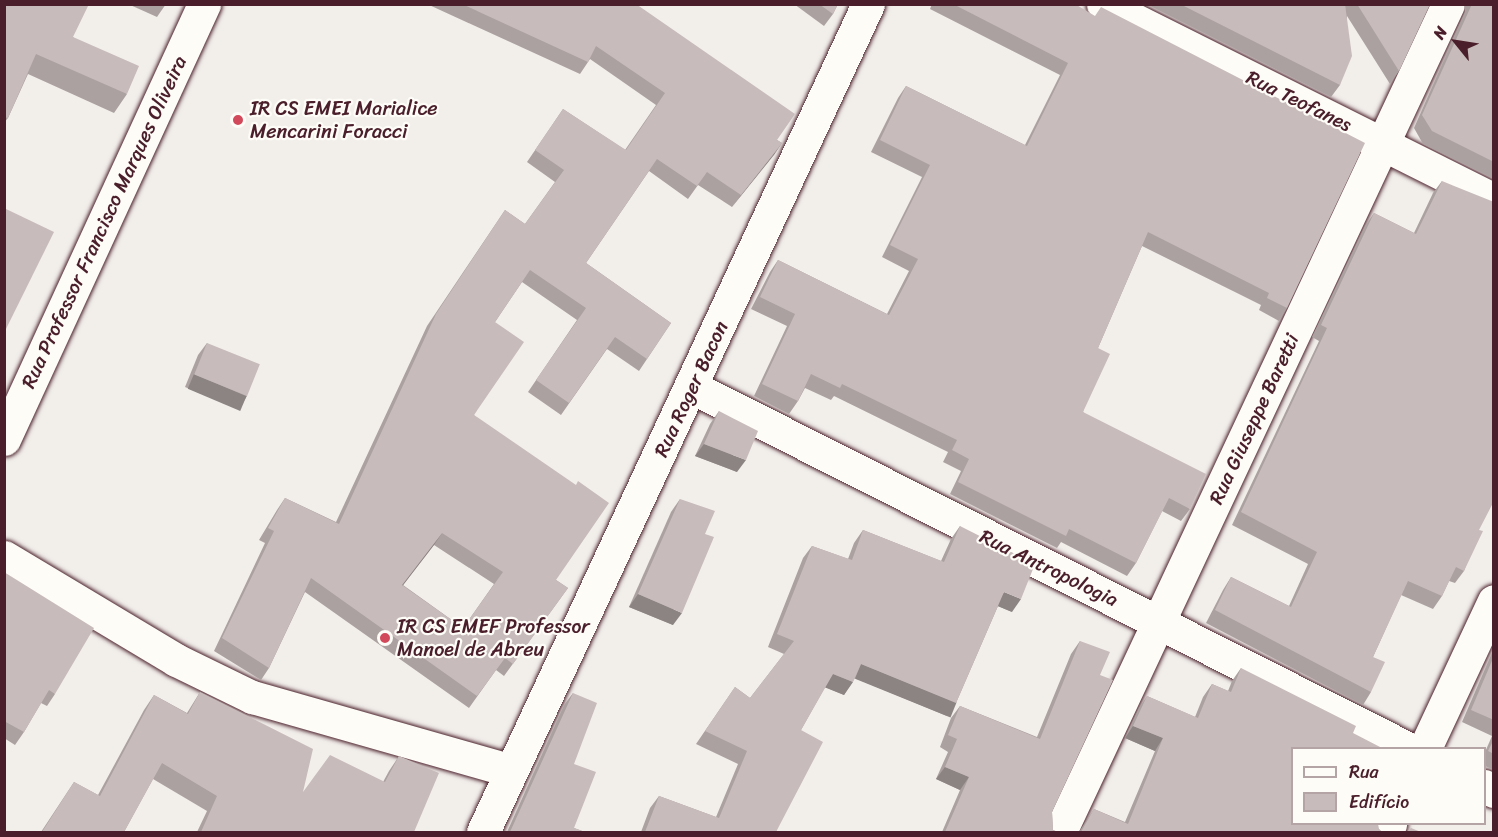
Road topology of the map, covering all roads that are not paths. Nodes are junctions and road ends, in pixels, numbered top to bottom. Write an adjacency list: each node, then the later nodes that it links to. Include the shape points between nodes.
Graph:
1 (204, 4): 8 (street, Rua Professor Francisco Marques Oliveira)
2 (868, 4): 7 (street, Rua Roger Bacon)
3 (1103, 4): 5 (street, Rua Teofanes)
4 (1448, 4): 5 (street, Rua Giuseppe Baretti)
5 (1382, 145): 6 (street, Rua Teofanes); 11 (street, Rua Giuseppe Baretti)
6 (1494, 200)
7 (692, 387): 11 (street, Rua Antropologia); 14 (street, Rua Roger Bacon)
8 (4, 439)
9 (4, 557): 14 (street, via 176,660 252,697)
10 (1494, 601): 13 (street)
11 (1159, 621): 12 (street, Rua Antropologia); 16 (street, Rua Giuseppe Baretti)
12 (1405, 747)
13 (1425, 747)
14 (512, 771): 15 (street, Rua Roger Bacon)
15 (483, 832)
16 (1060, 832)

